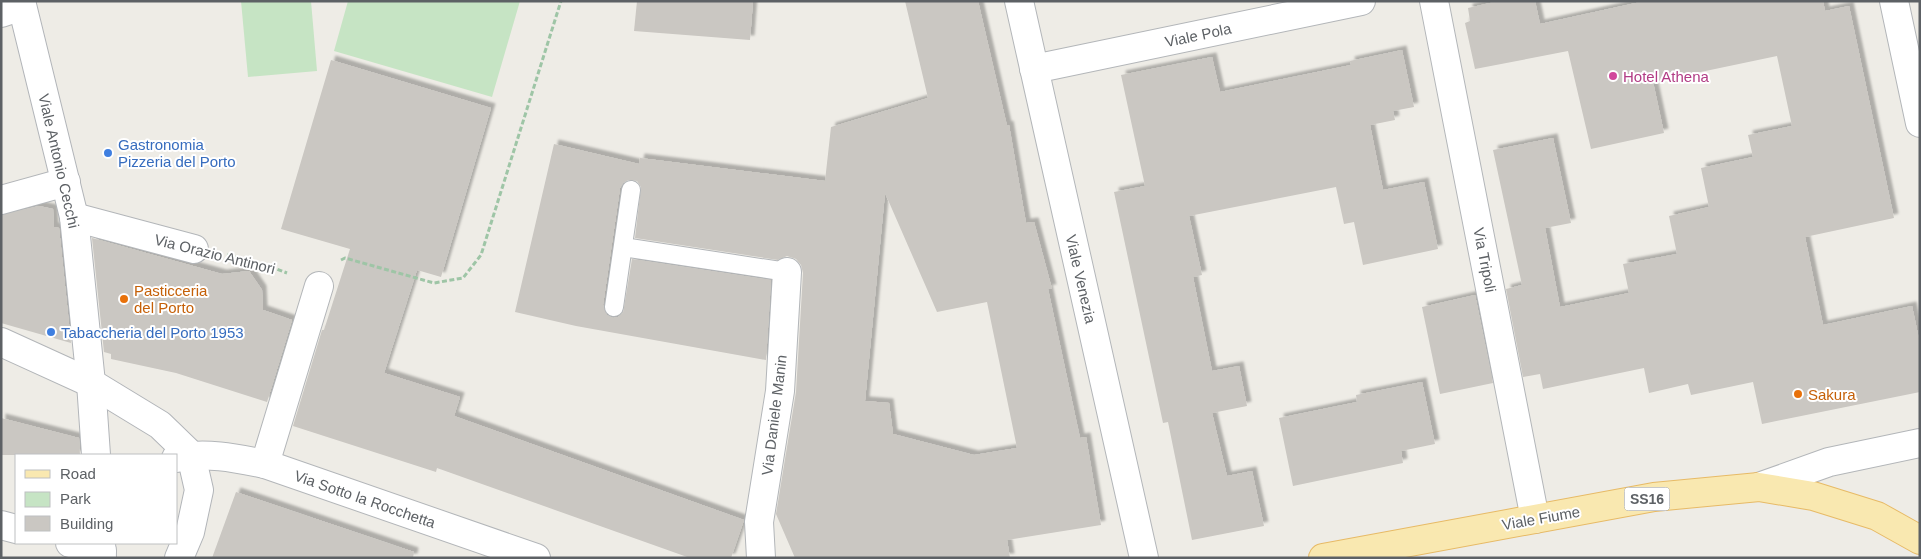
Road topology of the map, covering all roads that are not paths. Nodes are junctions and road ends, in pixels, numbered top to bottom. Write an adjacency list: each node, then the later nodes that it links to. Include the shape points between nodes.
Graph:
1 (1019, 1): 6 (street, Viale Venezia)
2 (1361, 1): 6 (street, Viale Pola)
3 (1434, 1): 24 (street, Via Tripoli)
4 (1894, 1): 7 (street)
5 (15, 7): 8 (street, Viale Antonio Cecchi)
6 (1034, 69): 34 (street, Viale Venezia)
7 (1920, 123)
8 (66, 182): 10 (street); 11 (street, Viale Antonio Cecchi)
9 (630, 190): 12 (lane)
10 (1, 200)
11 (74, 217): 13 (street, Via Orazio Antinori); 18 (street, Viale Antonio Cecchi)
12 (622, 247): 14 (lane); 16 (lane)
13 (194, 250)
14 (787, 272): 33 (street, Via Daniele Manin, via 780,391 759,522)
15 (319, 286): 22 (street)
16 (614, 307)
17 (1, 342): 18 (street)
18 (91, 383): 20 (street, Viale Antonio Cecchi); 21 (street, via 160,425)
19 (1920, 443): 23 (street, Viale Fiume, via 1829,462)
20 (96, 454)
21 (184, 457): 22 (street, Via Sotto la Rocchetta, via 224,456); 31 (street, via 199,490 190,532)
22 (265, 464): 32 (street, Via Sotto la Rocchetta)
23 (1759, 487): 24 (main road, Viale Fiume / SS16, via 1654,497); 27 (main road, Viale Fiume / SS16, via 1813,496 1877,516)
24 (1535, 519): 30 (main road, Viale Fiume / SS16)
25 (1, 525): 26 (street)
26 (15, 529)
27 (1920, 540)
28 (75, 544): 29 (street)
29 (102, 550)
30 (1375, 553): 35 (main road, Viale Fiume / SS16)
31 (180, 558)
32 (536, 558)
33 (761, 558)
34 (1144, 558)
35 (1323, 558)

